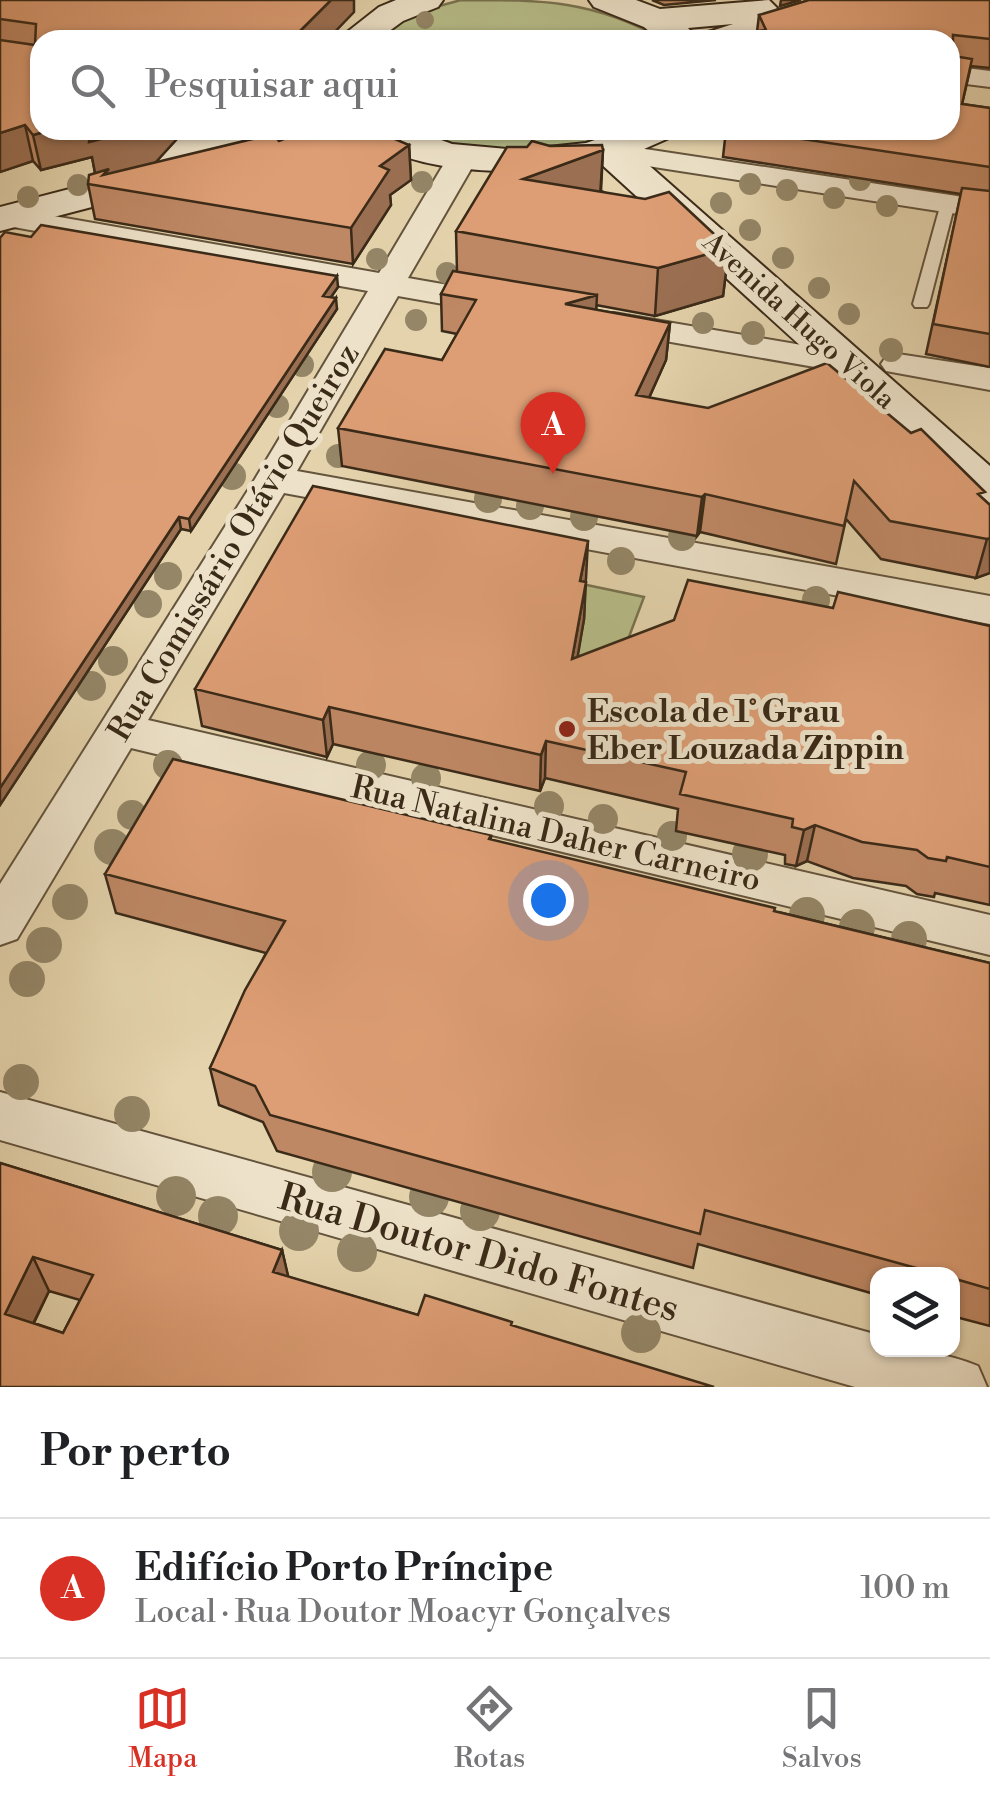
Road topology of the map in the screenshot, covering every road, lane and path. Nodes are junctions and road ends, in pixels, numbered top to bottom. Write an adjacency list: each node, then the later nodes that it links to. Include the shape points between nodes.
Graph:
1 (414, 0): 2 (street)
2 (424, 0): 6 (street)
3 (606, 0): 7 (street)
4 (792, 0): 7 (street)
5 (848, 0): 8 (street)
6 (368, 30)
7 (669, 30)
8 (749, 30)
9 (960, 75): 10 (street)
10 (990, 79)
11 (255, 140): 17 (street)
12 (407, 140): 14 (street)
13 (634, 146): 14 (street, via 512,161); 15 (street); 22 (street, Avenida Hugo Viola); 23 (street, Avenida Hugo Viola)
14 (463, 156): 18 (street, Rua Comissário Otávio Queiroz)
15 (948, 203): 16 (street); 19 (lane)
16 (990, 210)
17 (2, 211): 18 (street)
18 (386, 284): 20 (street); 26 (street, Rua Comissário Otávio Queiroz)
19 (921, 304)
20 (521, 308)
21 (579, 318): 22 (street)
22 (849, 364): 27 (street, Avenida Hugo Viola)
23 (898, 364): 24 (street); 25 (street, Avenida Hugo Viola)
24 (990, 380)
25 (990, 445)
26 (274, 479): 28 (street); 29 (street, Rua Comissário Otávio Queiroz)
27 (990, 492)
28 (990, 610)
29 (122, 730): 30 (street, Rua Comissário Otávio Queiroz); 31 (street, Rua Natalina Daher Carneiro)
30 (0, 926)
31 (990, 936)
32 (0, 1116): 33 (street, Rua Doutor Dido Fontes)
33 (957, 1387)

